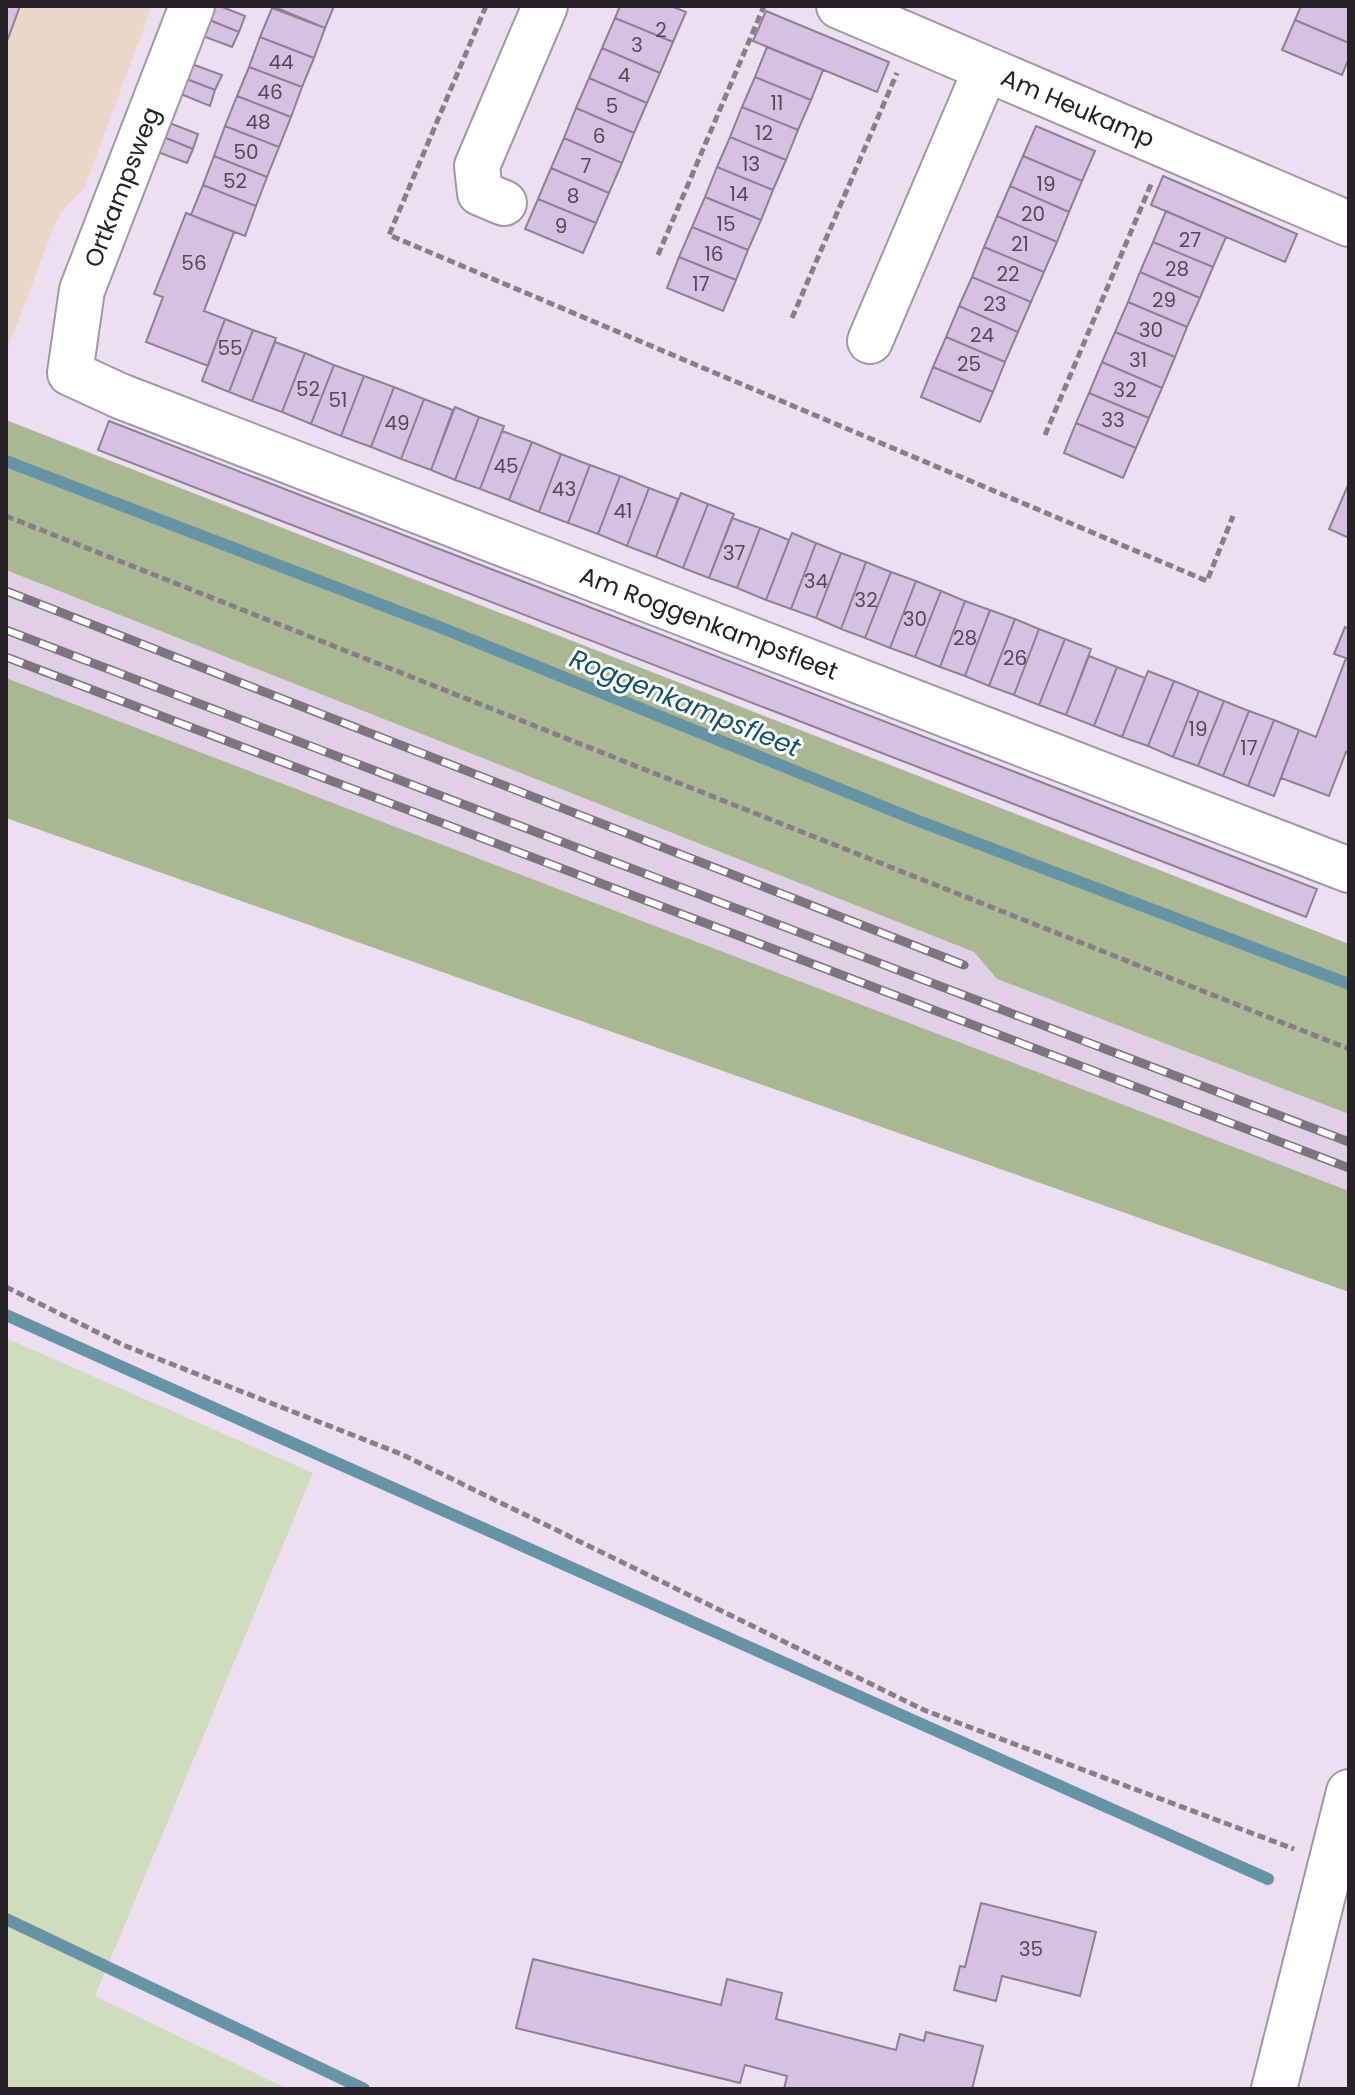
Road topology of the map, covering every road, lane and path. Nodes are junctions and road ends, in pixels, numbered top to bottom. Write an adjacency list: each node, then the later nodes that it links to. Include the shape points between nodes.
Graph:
1 (192, 6): 14 (street, Ortkampsweg, via 82,290)
2 (486, 6): 17 (path, via 389,235 1207,581)
3 (545, 6): 9 (street, via 477,166 480,193)
4 (764, 6): 11 (path)
5 (839, 6): 6 (street, Am Heukamp)
6 (912, 37): 7 (street, Am Heukamp); 12 (path)
7 (986, 69): 8 (street, Am Heukamp); 13 (street)
8 (1167, 145): 10 (street, Am Heukamp); 15 (path)
9 (504, 203)
10 (1334, 216)
11 (658, 255)
12 (792, 318)
13 (870, 341)
14 (70, 373): 18 (street, Am Roggenkampsfleet)
15 (1045, 435)
16 (6, 516): 19 (path)
17 (1233, 516)
18 (1349, 870)
19 (1349, 1049)
20 (6, 1287): 22 (path, via 123,1345 401,1454 924,1710)
21 (1349, 1792): 22 (street)
22 (1331, 1863): 23 (street)
23 (1274, 2089)

